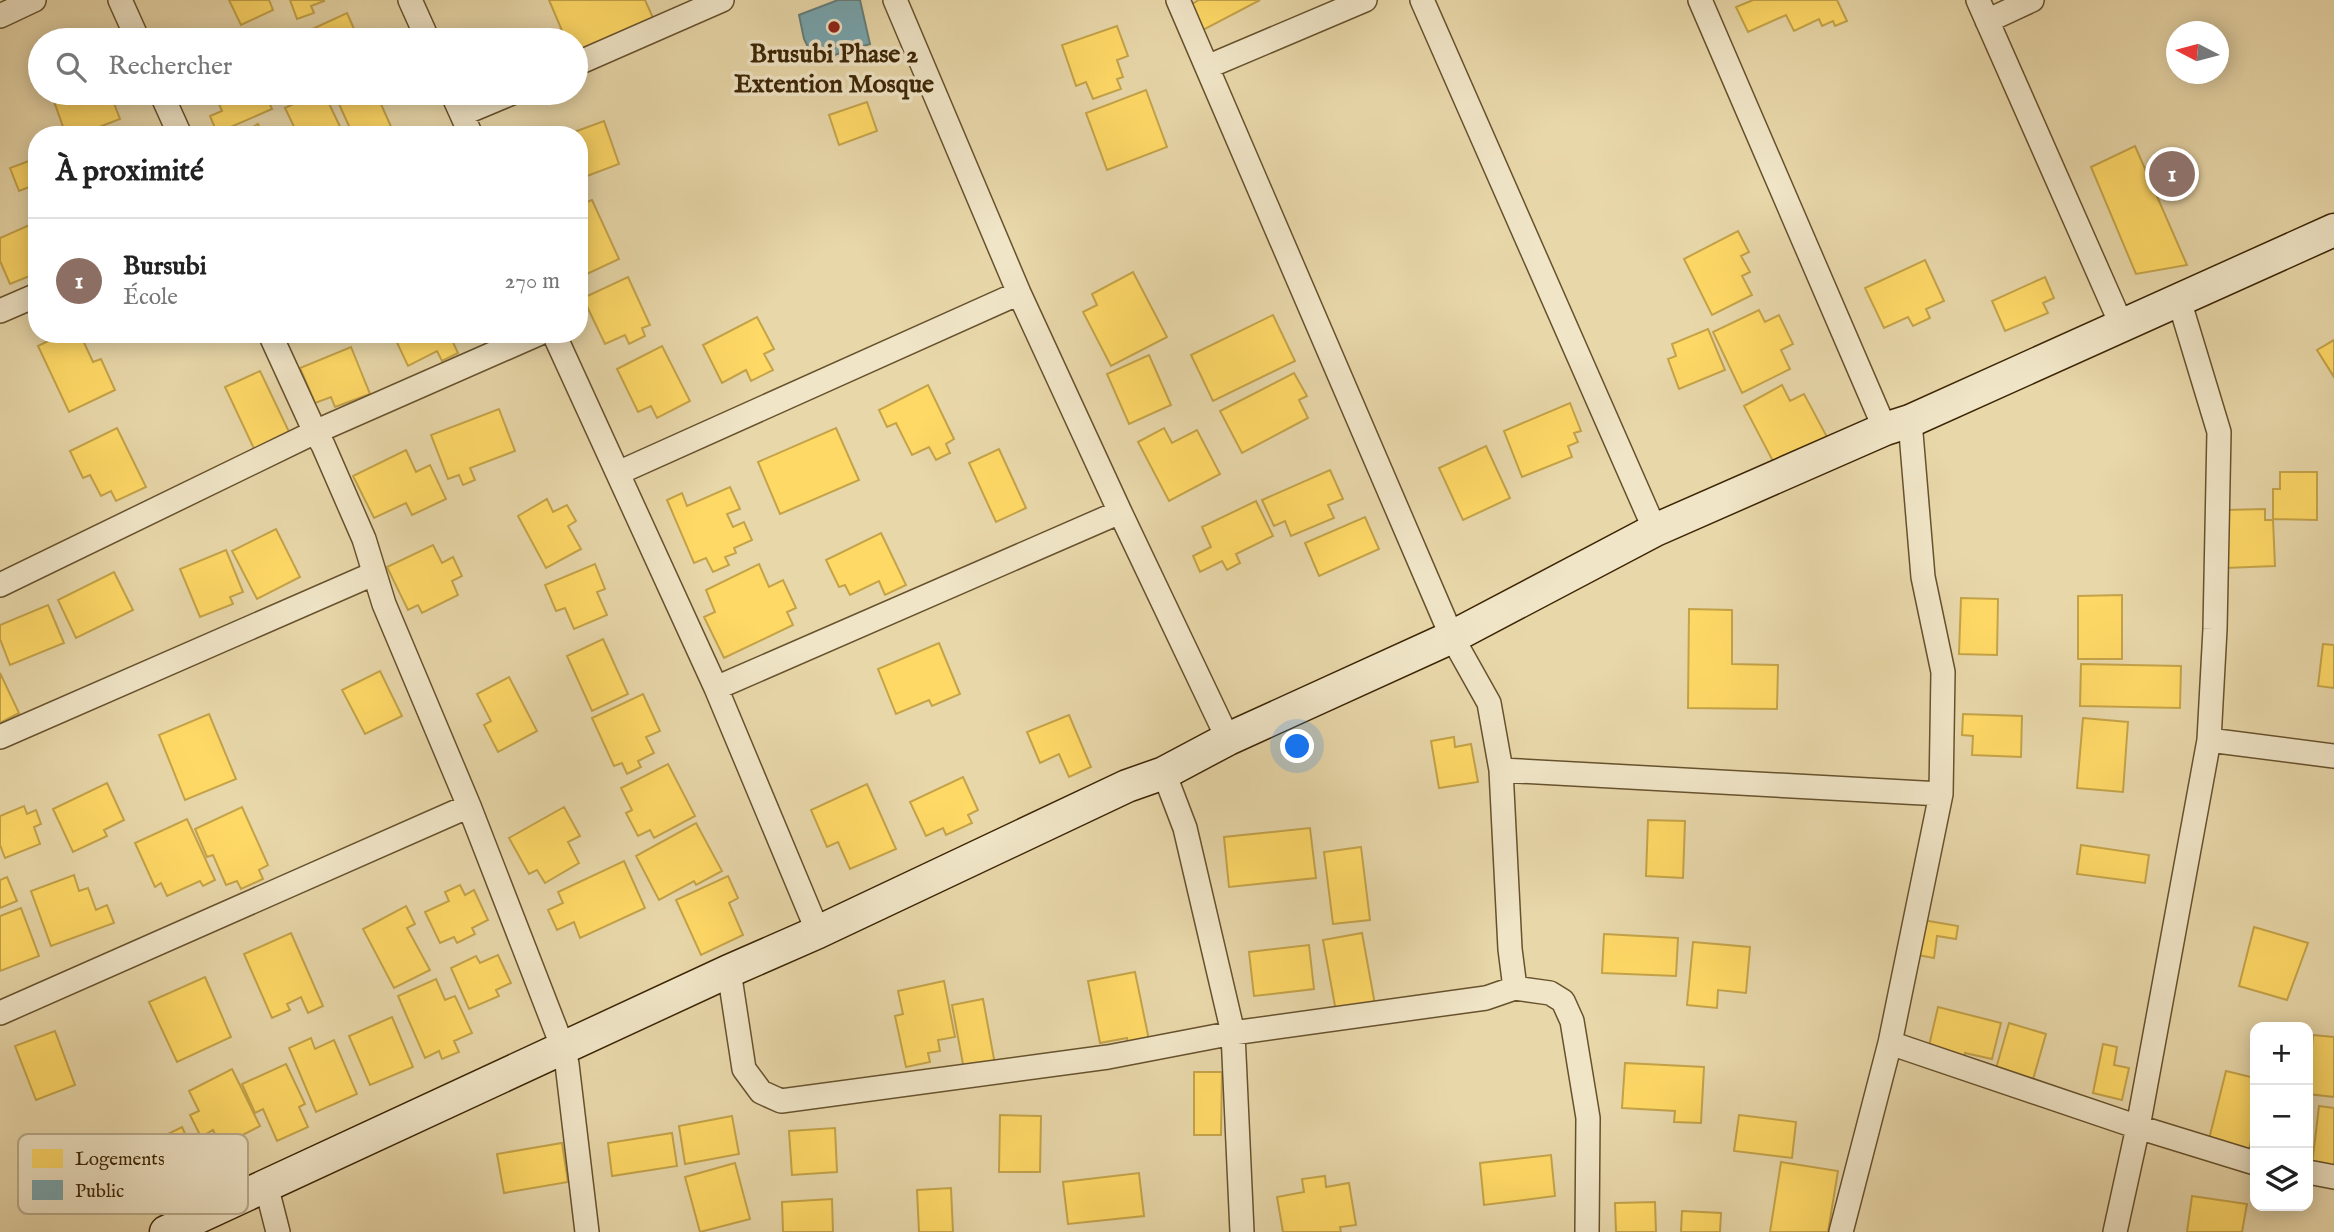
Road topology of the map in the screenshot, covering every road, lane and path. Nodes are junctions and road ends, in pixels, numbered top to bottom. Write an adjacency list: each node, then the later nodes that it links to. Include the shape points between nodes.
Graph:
1 (34, 0): 13 (street)
2 (120, 0): 15 (street)
3 (410, 0): 16 (street)
4 (722, 0): 12 (street)
5 (895, 0): 25 (street)
6 (1178, 0): 18 (street)
7 (1365, 0): 18 (street)
8 (1422, 0): 37 (street)
9 (1700, 0): 33 (street)
10 (1978, 0): 14 (street)
11 (2032, 0): 14 (street)
12 (678, 9): 17 (street)
13 (0, 16)
14 (1987, 21): 29 (street)
15 (133, 28)
16 (423, 28)
17 (588, 58)
18 (1207, 67): 40 (street)
19 (166, 105): 23 (street)
20 (458, 105): 22 (street)
21 (495, 105): 22 (street)
22 (467, 125)
23 (176, 126)
24 (2334, 230): 27 (street)
25 (1019, 293): 35 (street); 36 (street)
26 (28, 299): 28 (street)
27 (2179, 300): 29 (street); 44 (street, via 2220,432)
28 (0, 311)
29 (2123, 326): 33 (street)
30 (274, 343): 34 (street)
31 (518, 343): 34 (street)
32 (558, 343): 35 (street)
33 (1897, 425): 37 (street); 48 (street, via 1943,672)
34 (315, 432): 38 (street, via 364,539); 39 (street)
35 (618, 473): 41 (street)
36 (1120, 512): 41 (street); 43 (street)
37 (1655, 530): 40 (street)
38 (373, 574): 42 (street); 49 (street)
39 (0, 585)
40 (1452, 637): 43 (street); 46 (street, via 1489,703)
41 (716, 688): 50 (street)
42 (0, 737)
43 (1228, 738): 47 (street)
44 (2209, 740): 45 (street); 57 (street)
45 (2334, 756)
46 (1501, 770): 48 (street); 52 (street)
47 (1164, 773): 50 (street, via 1127,786); 54 (street, via 1185,828)
48 (1941, 794): 55 (street)
49 (469, 806): 53 (street); 56 (street)
50 (818, 932): 51 (street)
51 (729, 971): 54 (street, via 744,1069 761,1092 781,1101 1108,1056); 56 (street)
52 (1516, 988): 54 (street, via 1486,998); 68 (street, via 1550,993 1563,1001 1573,1021 1588,1118)
53 (0, 1013)
54 (1233, 1033): 67 (street)
55 (1890, 1043): 57 (street); 69 (street)
56 (563, 1048): 61 (street); 66 (street)
57 (2138, 1127): 58 (street); 70 (street)
58 (2250, 1161)
59 (2313, 1173): 60 (street)
60 (2334, 1177)
61 (266, 1185): 62 (street); 65 (street)
62 (248, 1193)
63 (204, 1214): 64 (street)
64 (166, 1232)
65 (278, 1232)
66 (587, 1232)
67 (1242, 1232)
68 (1587, 1232)
69 (1841, 1232)
70 (2115, 1232)

